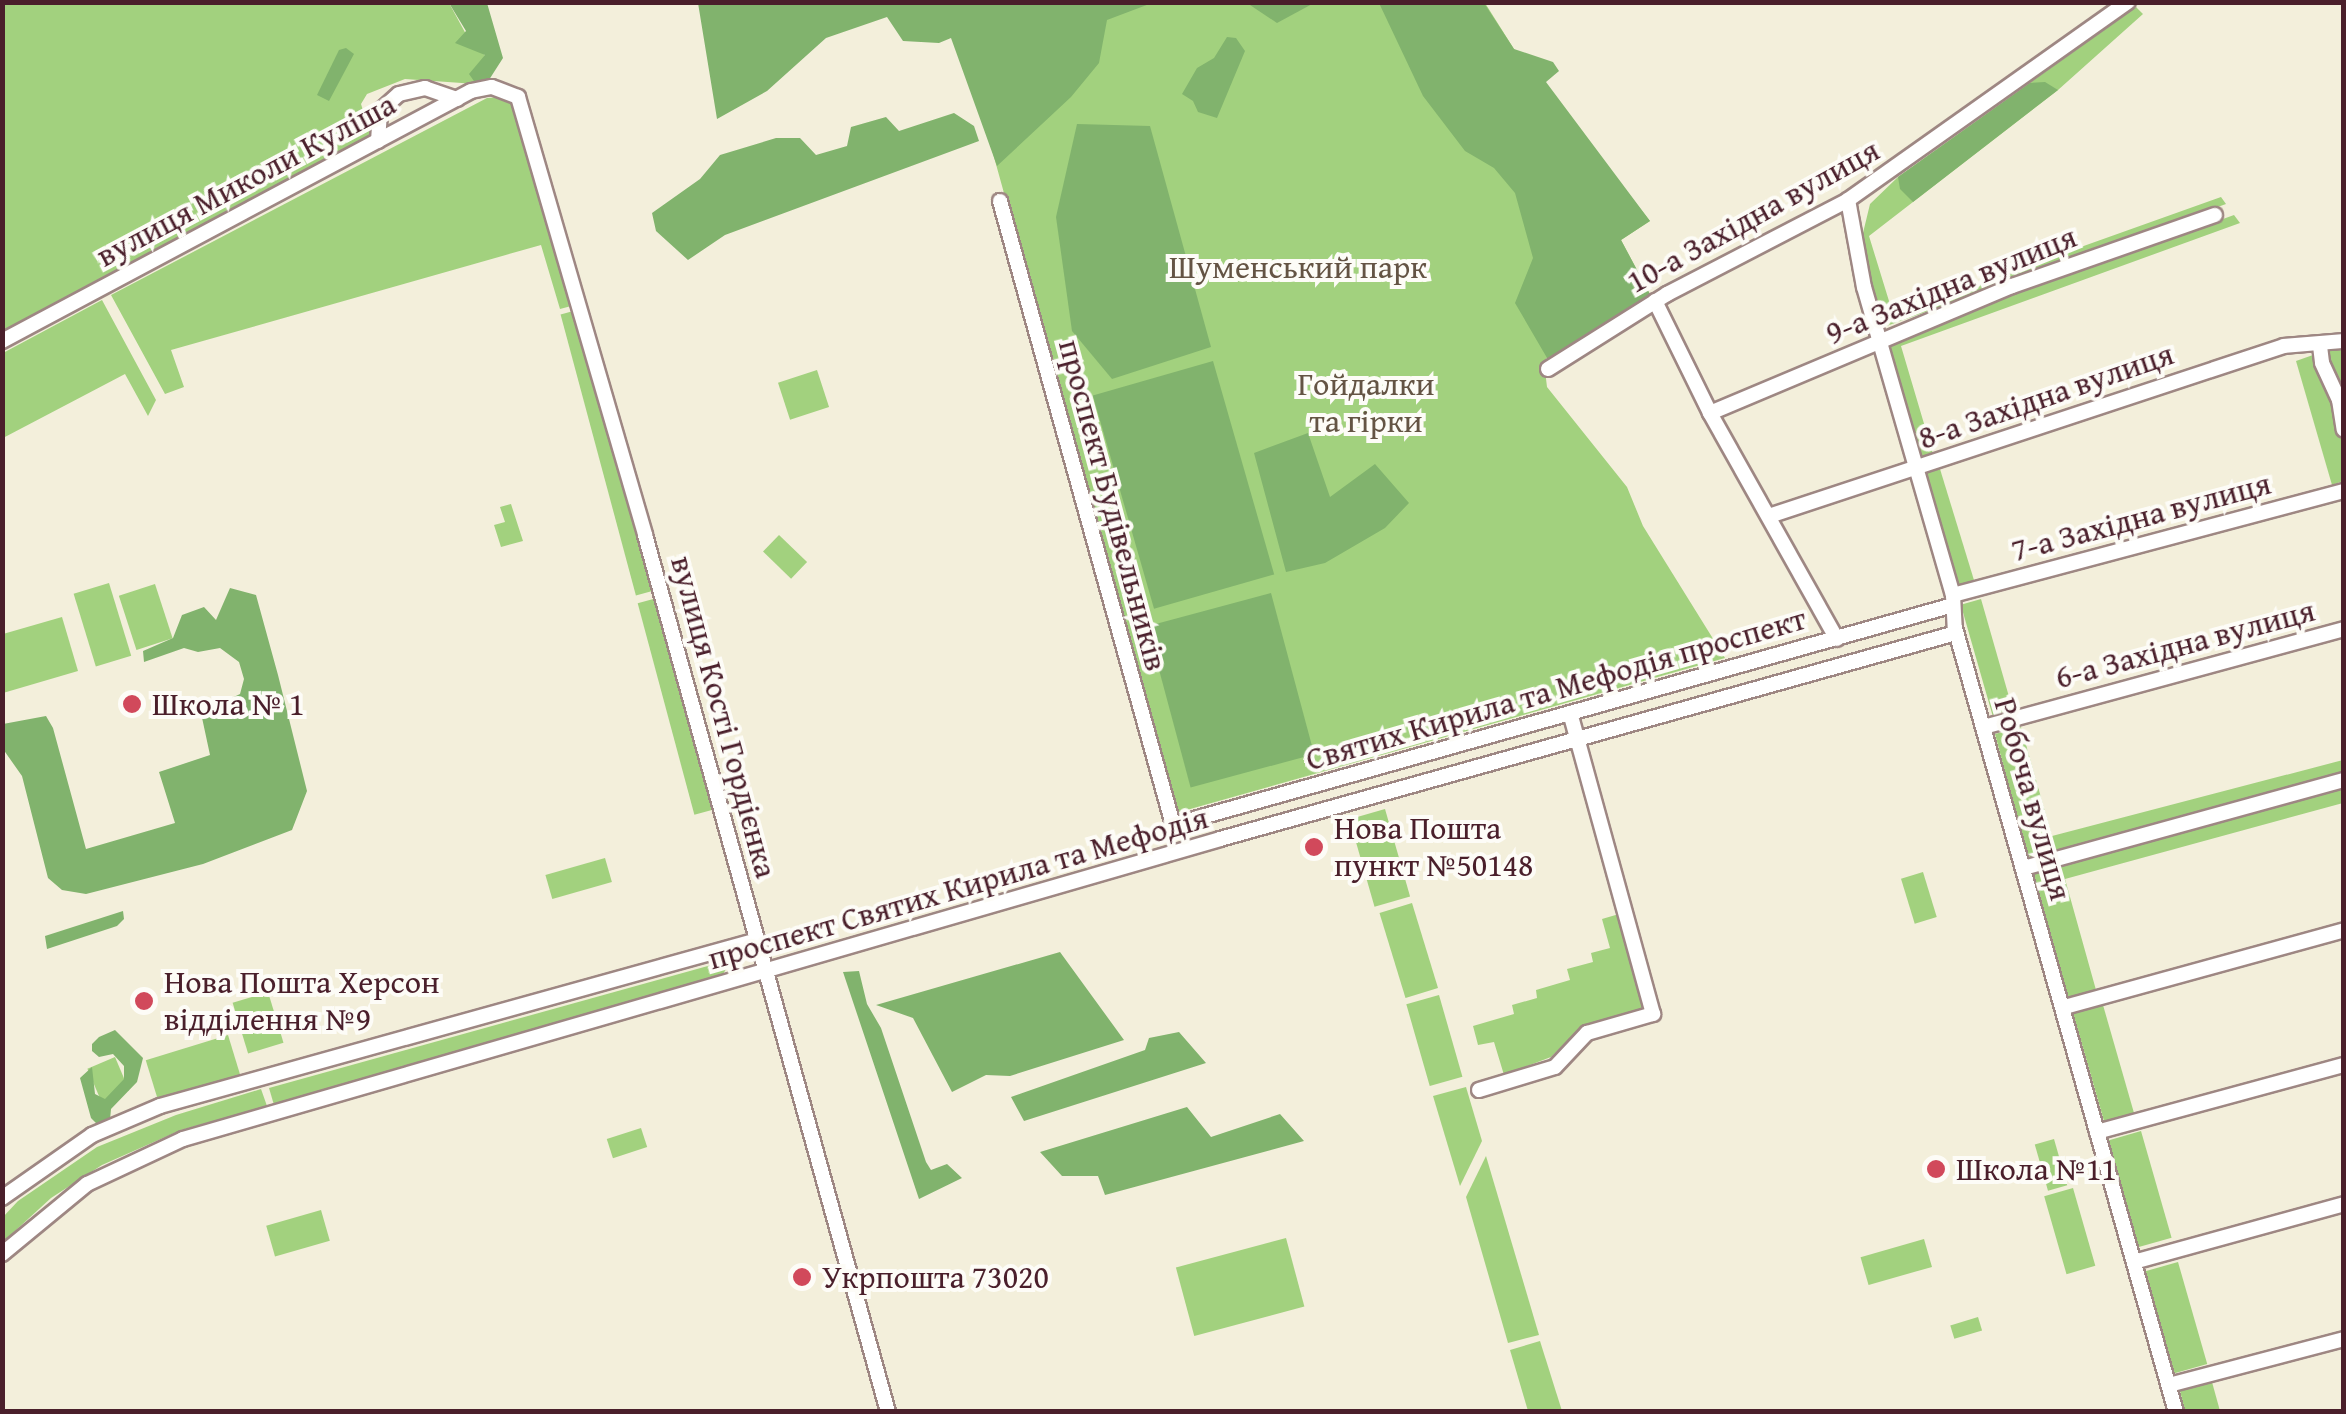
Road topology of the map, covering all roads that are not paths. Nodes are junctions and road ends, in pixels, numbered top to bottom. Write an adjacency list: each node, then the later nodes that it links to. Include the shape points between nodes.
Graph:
1 (2128, 2): 6 (street, 10-а Західна вулиця)
2 (518, 97): 3 (street, вулиця Миколи Куліша, via 492,87); 30 (street, вулиця Кості Гордієнка)
3 (457, 98): 4 (street, вулиця Миколи Куліша); 4 (street, via 425,88 399,94 380,111)
4 (378, 141): 9 (street, вулиця Миколи Куліша)
5 (1000, 200): 27 (street, проспект Будівельників)
6 (1848, 200): 8 (street, 10-а Західна вулиця); 11 (street, Робоча вулиця)
7 (2214, 214): 11 (street, 9-а Західна вулиця, via 2012,286)
8 (1655, 302): 13 (street, 10-а Західна вулиця); 14 (street)
9 (2, 341)
10 (2344, 341): 12 (street, 8-а Західна вулиця)
11 (1882, 342): 14 (street, 9-а Західна вулиця); 16 (street, Робоча вулиця)
12 (2320, 346): 15 (street); 16 (street, 8-а Західна вулиця, via 2284,346)
13 (1548, 369)
14 (1710, 414): 18 (street)
15 (2344, 430)
16 (1917, 468): 18 (street, 8-а Західна вулиця); 19 (street, Робоча вулиця)
17 (2344, 491): 19 (street, 7-а Західна вулиця)
18 (1769, 516): 22 (street)
19 (1953, 600): 21 (street, Робоча вулиця); 22 (street, Святих Кирила та Мефодія проспект)
20 (2344, 630): 24 (street, 6-а Західна вулиця)
21 (1956, 632): 24 (street, Робоча вулиця); 25 (street, проспект Святих Кирила та Мефодія)
22 (1837, 639): 23 (street, Святих Кирила та Мефодія проспект)
23 (1570, 713): 25 (street); 27 (street, Святих Кирила та Мефодія проспект)
24 (1984, 728): 28 (street, Робоча вулиця)
25 (1577, 738): 31 (street, проспект Святих Кирила та Мефодія); 34 (street, via 1653,1014 1587,1033 1554,1067)
26 (2344, 780): 28 (street)
27 (1173, 825)
28 (2024, 868): 32 (street, Робоча вулиця)
29 (2344, 930): 32 (street)
30 (757, 940): 31 (street, вулиця Кості Гордієнка); 36 (street, проспект Святих Кирила та Мефодія, via 160,1106 92,1135)
31 (766, 974): 38 (street, проспект Святих Кирила та Мефодія, via 183,1140 86,1184); 42 (street, вулиця Кості Гордієнка)
32 (2065, 1008): 35 (street, Робоча вулиця)
33 (2344, 1065): 35 (street)
34 (1479, 1090)
35 (2097, 1132): 39 (street, Робоча вулиця)
36 (2, 1198)
37 (2344, 1204): 39 (street)
38 (2, 1254)
39 (2134, 1262): 41 (street, Робоча вулиця)
40 (2344, 1338): 41 (street)
41 (2169, 1386): 43 (street, Робоча вулиця)
42 (888, 1412)
43 (2176, 1412)

